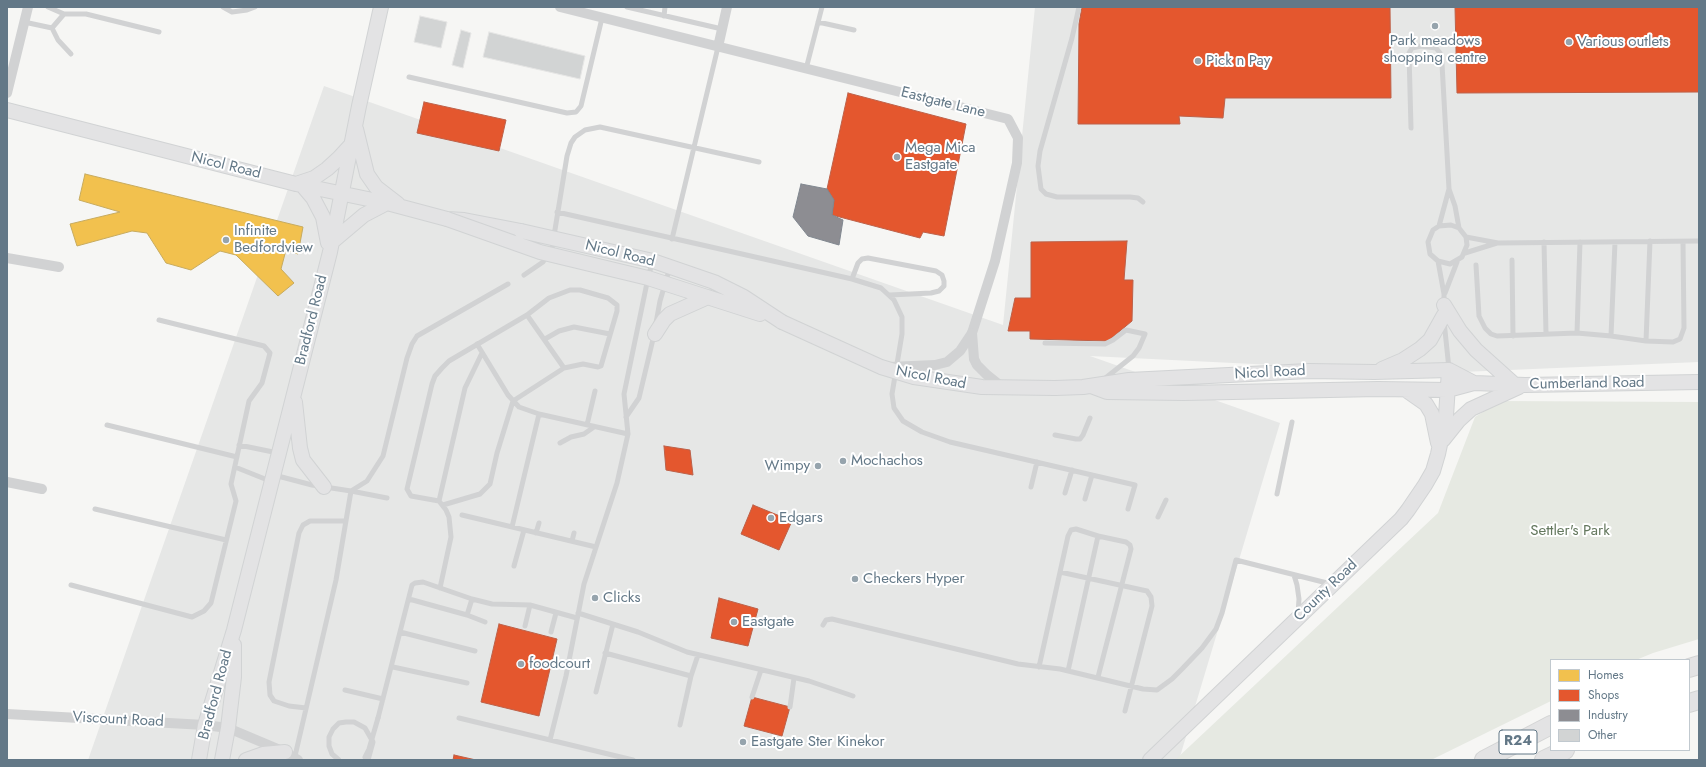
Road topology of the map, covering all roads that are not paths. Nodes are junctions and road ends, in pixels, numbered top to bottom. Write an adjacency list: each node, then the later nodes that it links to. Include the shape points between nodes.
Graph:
1 (28, 7): 15 (street)
2 (48, 7): 12 (lane)
3 (223, 7): 4 (lane, via 232,12)
4 (255, 7)
5 (381, 7): 27 (main road, Bradford Road)
6 (560, 7): 14 (street, Eastgate Lane)
7 (627, 7): 13 (lane)
8 (665, 7): 13 (lane)
9 (727, 7): 18 (street)
10 (822, 7): 16 (lane)
11 (1079, 7): 35 (lane, via 1040,151 1038,166 1041,189 1050,196 1130,197)
12 (64, 14): 17 (lane); 20 (lane, via 86,14)
13 (664, 16): 18 (lane)
14 (602, 18): 21 (street, Eastgate Lane); 24 (lane, via 581,106 576,112 567,113)
15 (24, 22): 17 (lane); 25 (street)
16 (818, 22): 19 (lane); 23 (lane)
17 (52, 28): 22 (lane, via 56,37)
18 (722, 29): 21 (street)
19 (854, 30)
20 (159, 32)
21 (718, 47): 23 (street, Eastgate Lane); 30 (lane)
22 (71, 54)
23 (806, 69): 72 (street, Eastgate Lane, via 1008,120 1018,138 1017,163 995,261)
24 (409, 77)
25 (7, 93)
26 (7, 110): 32 (main road, Nicol Road)
27 (355, 125): 29 (main road, Bradford Road); 37 (main road, via 367,174 376,187)
28 (1412, 128): 33 (lane, via 1409,53 1412,48 1421,46 1436,48 1440,53)
29 (352, 143): 32 (main road, via 327,169); 34 (main road, Bradford Road)
30 (694, 148): 31 (lane); 38 (lane, via 600,127 585,130 575,137 571,144); 43 (lane)
31 (760, 162)
32 (299, 185): 34 (main road, Nicol Road); 51 (main road, via 313,198 323,217)
33 (1449, 189): 40 (lane); 41 (lane)
34 (341, 193): 36 (main road, Nicol Road); 51 (main road, Bradford Road)
35 (1144, 202)
36 (387, 203): 37 (main road, Nicol Road); 51 (main road, via 364,215)
37 (402, 207): 39 (main road, Nicol Road)
38 (557, 212): 43 (lane); 61 (lane, via 553,242 548,256 538,267)
39 (447, 219): 55 (main road, Nicol Road, bridge, via 521,231); 62 (main road, Nicol Road, bridge, via 540,252)
40 (1439, 226): 41 (lane, via 1451,225); 56 (lane, via 1433,230 1428,242 1430,254)
41 (1459, 228): 42 (lane)
42 (1466, 237): 50 (lane); 52 (lane)
43 (672, 239): 63 (lane)
44 (1650, 241): 48 (lane); 49 (lane); 80 (lane)
45 (1699, 241): 49 (lane)
46 (1544, 242): 47 (lane); 50 (lane); 76 (lane)
47 (1580, 242): 48 (lane); 73 (lane)
48 (1615, 242): 78 (lane)
49 (1683, 242): 80 (lane, via 1684,328 1680,339 1673,342)
50 (1498, 243): 52 (lane)
51 (331, 247): 95 (main road, Bradford Road)
52 (1465, 253): 57 (lane)
53 (7, 258): 59 (street)
54 (1512, 260): 77 (lane)
55 (653, 261): 60 (main road, Nicol Road); 62 (lane)
56 (1438, 262): 57 (lane); 68 (lane)
57 (1456, 262): 68 (lane)
58 (1476, 265): 77 (lane, via 1479,316 1485,328 1497,336)
59 (59, 267)
60 (670, 267): 65 (lane); 71 (main road, Nicol Road, via 714,282 744,297)
61 (524, 275)
62 (648, 278): 65 (main road, Nicol Road); 99 (lane, via 624,394)
63 (852, 279): 66 (lane, via 881,288); 66 (lane, via 858,263 868,258 936,272 942,275 944,281 944,286 939,291)
64 (508, 284): 121 (lane, via 418,336 407,358 383,456 367,481)
65 (664, 284): 67 (main road, Nicol Road); 75 (lane)
66 (890, 295): 112 (lane, via 898,306 902,324 892,394 894,408 902,421 922,432 950,442)
67 (708, 297): 71 (main road, Nicol Road); 75 (main road, via 670,314)
68 (1444, 305): 86 (lane); 87 (main road, via 1430,340 1403,360); 91 (main road, via 1460,331 1476,350)
69 (527, 315): 74 (lane, via 556,294 580,290 608,298 617,305); 79 (lane); 82 (lane)
70 (159, 320): 108 (lane, via 268,349 270,353 262,383 249,401)
71 (782, 322): 84 (main road, Nicol Road, bridge)
72 (972, 332): 84 (street, Eastgate Lane, bridge, via 960,351 947,362 935,365); 92 (street, bridge, via 974,359 977,365)
73 (1577, 333): 76 (lane); 78 (lane)
74 (610, 334): 79 (lane, via 574,327 559,331); 85 (lane, via 601,366 583,364)
75 (655, 334): 99 (lane, via 639,398)
76 (1546, 334): 77 (lane)
77 (1513, 336)
78 (1611, 336): 80 (lane)
79 (545, 339): 85 (lane)
80 (1646, 341)
81 (1045, 343): 90 (lane, via 1105,344 1126,330 1145,334 1134,356)
82 (477, 344): 83 (lane); 127 (lane, via 446,364 435,376 409,478 407,489 412,496)
83 (482, 353): 97 (lane); 127 (lane, via 465,388)
84 (881, 367): 92 (main road, Nicol Road, bridge, via 914,377)
85 (564, 368): 97 (lane)
86 (1449, 370): 87 (main road, Nicol Road); 89 (main road, Cumberland Road); 94 (main road, County Road)
87 (1374, 372): 90 (main road, Nicol Road, via 1269,372 1129,380)
88 (1699, 382): 91 (main road, Cumberland Road)
89 (1474, 383): 91 (main road, Cumberland Road); 94 (main road, Cumberland Road)
90 (1094, 385): 92 (main road, Nicol Road, bridge); 93 (main road, Nicol Road, via 1107,392)
91 (1520, 385): 109 (main road, via 1471,408 1458,420)
92 (1002, 388)
93 (1406, 390): 94 (main road, Nicol Road); 109 (main road, via 1426,404 1432,414)
94 (1448, 390): 109 (main road, County Road)
95 (294, 391): 110 (main road, Bradford Road); 118 (main road, via 303,460)
96 (594, 391): 103 (lane)
97 (513, 401): 98 (lane, via 524,409); 127 (lane, via 490,484 480,494)
98 (539, 414): 103 (lane); 134 (lane)
99 (626, 417): 105 (lane)
100 (1090, 418): 106 (lane, via 1080,438)
101 (1292, 422): 123 (lane)
102 (107, 425): 111 (lane)
103 (587, 425): 104 (lane)
104 (594, 426): 105 (lane); 107 (lane, via 584,434 567,438)
105 (628, 434): 141 (lane, via 617,483)
106 (1055, 435)
107 (560, 443)
108 (239, 445): 110 (lane); 111 (lane)
109 (1440, 446): 146 (main road, County Road, via 1433,471 1401,519)
110 (278, 453): 116 (main road, Bradford Road)
111 (237, 457): 113 (lane)
112 (1037, 462): 114 (lane); 119 (lane)
113 (235, 467): 116 (lane); 139 (lane, via 231,484 236,500)
114 (1072, 470): 115 (lane); 122 (lane)
115 (1092, 475): 125 (lane); 129 (lane, via 1135,485)
116 (272, 478): 118 (lane); 161 (main road, Bradford Road)
117 (7, 482): 120 (street)
118 (324, 487): 121 (lane)
119 (1031, 487)
120 (42, 489)
121 (352, 491): 124 (lane); 132 (lane)
122 (1065, 493)
123 (1277, 494)
124 (387, 498)
125 (1085, 498)
126 (1166, 500): 131 (lane)
127 (441, 503): 149 (lane, via 448,517 451,537)
128 (95, 509): 139 (lane)
129 (1128, 509)
130 (462, 516): 134 (lane)
131 (1158, 518)
132 (346, 521): 182 (lane, via 336,580); 182 (lane, via 310,521 303,525 299,533 270,682 270,695 274,701)
133 (539, 523): 136 (lane)
134 (512, 527): 135 (lane)
135 (524, 530): 136 (lane); 142 (lane)
136 (536, 533): 140 (lane)
137 (574, 533): 140 (lane)
138 (1098, 536): 143 (lane, via 1071,530); 145 (lane); 148 (lane, via 1130,545)
139 (226, 540): 147 (lane, via 211,603 192,618)
140 (572, 541): 141 (lane)
141 (596, 547): 155 (lane, via 584,584)
142 (514, 566)
143 (1060, 572): 145 (lane); 168 (lane)
144 (1294, 575): 146 (lane); 156 (lane, via 1298,585); 175 (lane, via 1236,560 1222,613 1216,629 1206,644 1157,690)
145 (1089, 579): 148 (lane); 170 (lane)
146 (1332, 584): 156 (main road, County Road)
147 (71, 585)
148 (1121, 586): 172 (lane); 175 (lane, via 1147,591 1152,597)
149 (440, 588): 150 (lane); 151 (lane, via 423,582 415,583 412,585)
150 (472, 599): 152 (lane, via 492,604); 154 (lane)
151 (409, 600): 154 (lane); 162 (lane)
152 (530, 605): 153 (lane); 160 (lane)
153 (556, 612): 155 (lane); 163 (lane)
154 (467, 614): 157 (lane)
155 (578, 616): 158 (lane); 190 (lane)
156 (1298, 617): 199 (main road, County Road)
157 (485, 622)
158 (613, 624): 165 (lane); 166 (lane)
159 (823, 625): 168 (lane, via 826,620 832,619)
160 (525, 626)
161 (234, 630): 186 (main road, Bradford Road); 189 (main road, Bradford Road, via 234,677)
162 (400, 632): 164 (lane); 167 (lane)
163 (551, 632)
164 (475, 651)
165 (605, 653): 171 (lane); 177 (lane)
166 (698, 655): 169 (lane); 171 (lane)
167 (393, 667): 174 (lane); 180 (lane)
168 (1039, 667): 170 (lane)
169 (762, 670): 173 (lane); 179 (lane)
170 (1068, 671): 172 (lane)
171 (691, 676): 187 (lane)
172 (1098, 677): 175 (lane)
173 (794, 678): 178 (lane); 181 (lane)
174 (468, 682)
175 (1132, 686): 183 (lane)
176 (345, 690): 180 (lane)
177 (596, 692)
178 (853, 696)
179 (752, 697)
180 (383, 699): 193 (lane, bridge)
181 (790, 707)
182 (306, 708): 192 (lane)
183 (1125, 711)
184 (7, 714): 186 (street, Viscount Road)
185 (459, 718): 190 (lane)
186 (205, 725): 189 (street, Viscount Road); 194 (main road, Bradford Road)
187 (680, 725)
188 (1550, 726): 200 (highway, R24)
189 (228, 728): 192 (street, Viscount Road); 195 (main road, Bradford Road)
190 (550, 740): 198 (lane)
191 (1563, 751): 201 (highway, R24)
192 (293, 756): 196 (main road, via 263,754)
193 (365, 759): 197 (lane, via 373,742 365,728 354,722 346,722 339,723 329,737 332,754)
194 (199, 760)
195 (222, 760)
196 (246, 760)
197 (339, 760)
198 (633, 760)
199 (1150, 760)
200 (1484, 760)
201 (1544, 760)

